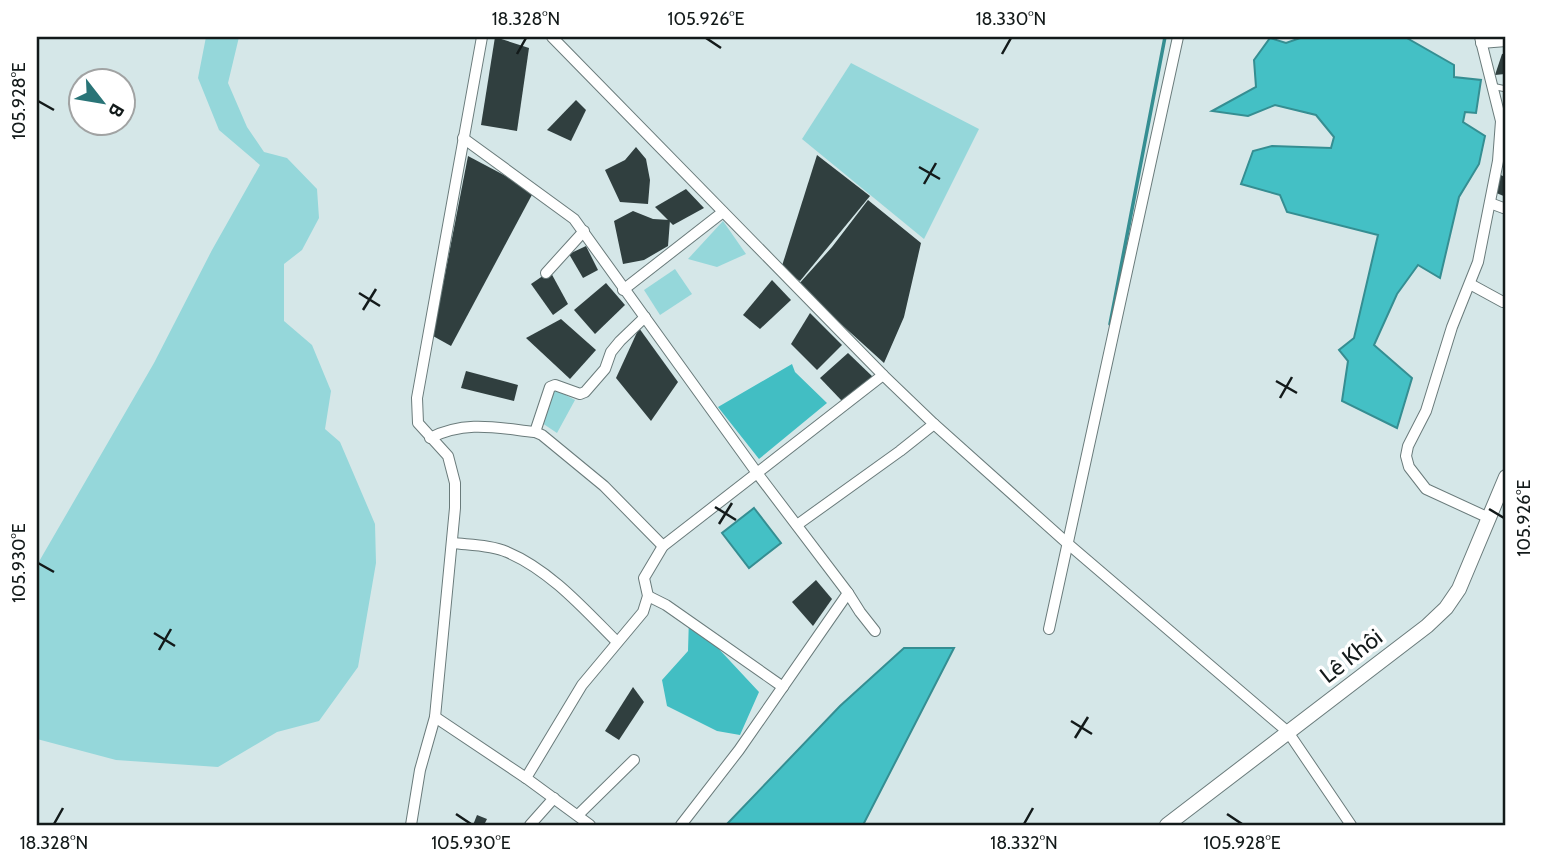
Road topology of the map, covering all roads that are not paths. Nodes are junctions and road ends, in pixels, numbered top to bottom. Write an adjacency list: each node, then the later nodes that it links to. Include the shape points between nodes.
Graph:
1 (482, 37): 9 (street)
2 (552, 37): 12 (street)
3 (1178, 37): 28 (street)
4 (1481, 40): 5 (street); 6 (street)
5 (1506, 41)
6 (1492, 86): 7 (lane); 8 (street)
7 (1506, 89)
8 (1504, 127): 10 (street)
9 (463, 138): 13 (street, via 553,202); 22 (street, via 417,398 418,423)
10 (1490, 203): 11 (street); 15 (street)
11 (1506, 209)
12 (723, 212): 16 (street); 19 (street)
13 (584, 231): 14 (street); 16 (street)
14 (546, 273)
15 (1470, 284): 17 (street); 25 (street, via 1406,456 1426,489)
16 (623, 290): 18 (street)
17 (1503, 303)
18 (645, 317): 21 (street, via 611,352 605,369 585,392 550,387); 23 (street)
19 (883, 375): 20 (street); 23 (street)
20 (934, 424): 26 (street); 28 (street)
21 (535, 432): 22 (street, via 471,426); 29 (street, via 584,469)
22 (430, 438): 27 (street, via 446,453 452,467)
23 (757, 473): 26 (street); 29 (street)
24 (1506, 477): 25 (street, Lê Khôi)
25 (1489, 518): 37 (street, Lê Khôi, via 1459,589 1446,608)
26 (797, 525): 30 (street)
27 (453, 543): 34 (street, via 516,556 572,597); 36 (street)
28 (1067, 543): 32 (street); 37 (street)
29 (663, 546): 31 (street, via 644,578)
30 (849, 593): 33 (street); 35 (street)
31 (648, 596): 34 (street, via 642,612); 35 (street)
32 (1049, 629)
33 (875, 631)
34 (618, 642): 39 (street, via 573,697)
35 (783, 687): 45 (street)
36 (435, 717): 39 (street); 42 (street)
37 (1288, 732): 46 (street, Lê Khôi); 47 (street)
38 (634, 760): 41 (street)
39 (526, 778): 40 (street)
40 (554, 798): 41 (street); 43 (street)
41 (578, 815): 44 (street)
42 (411, 825)
43 (530, 825)
44 (590, 825)
45 (681, 825)
46 (1167, 825)
47 (1351, 825)

